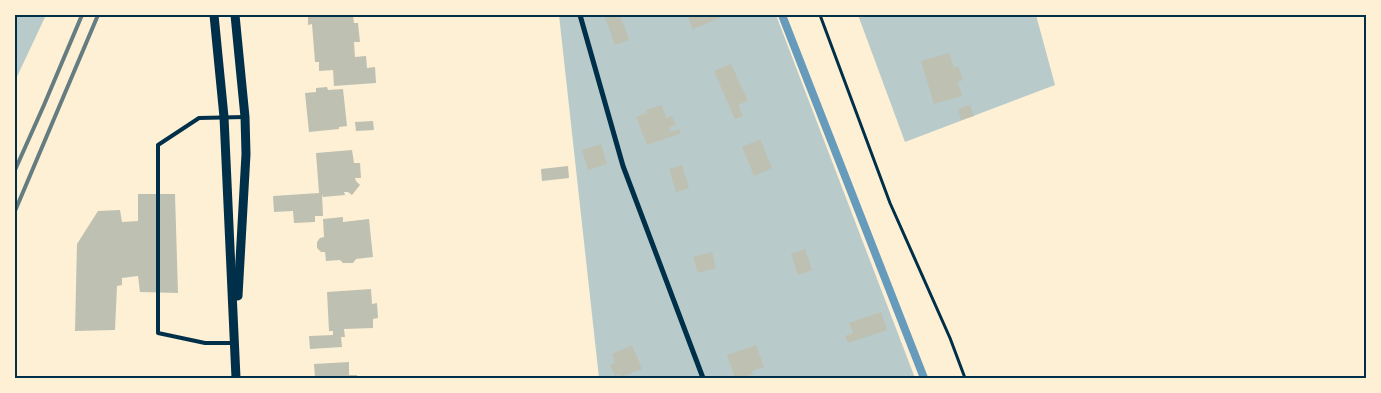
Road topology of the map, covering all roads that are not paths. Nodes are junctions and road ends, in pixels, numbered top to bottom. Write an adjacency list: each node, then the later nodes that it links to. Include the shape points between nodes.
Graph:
1 (214, 15): 4 (street)
2 (235, 15): 5 (street)
3 (580, 15): 8 (street, via 623,166)
4 (224, 117): 5 (lane); 6 (street); 6 (lane, via 199,118 158,145 158,333 205,343)
5 (245, 117): 6 (street, via 246,154)
6 (235, 344): 7 (street)
7 (236, 378)
8 (703, 378)

